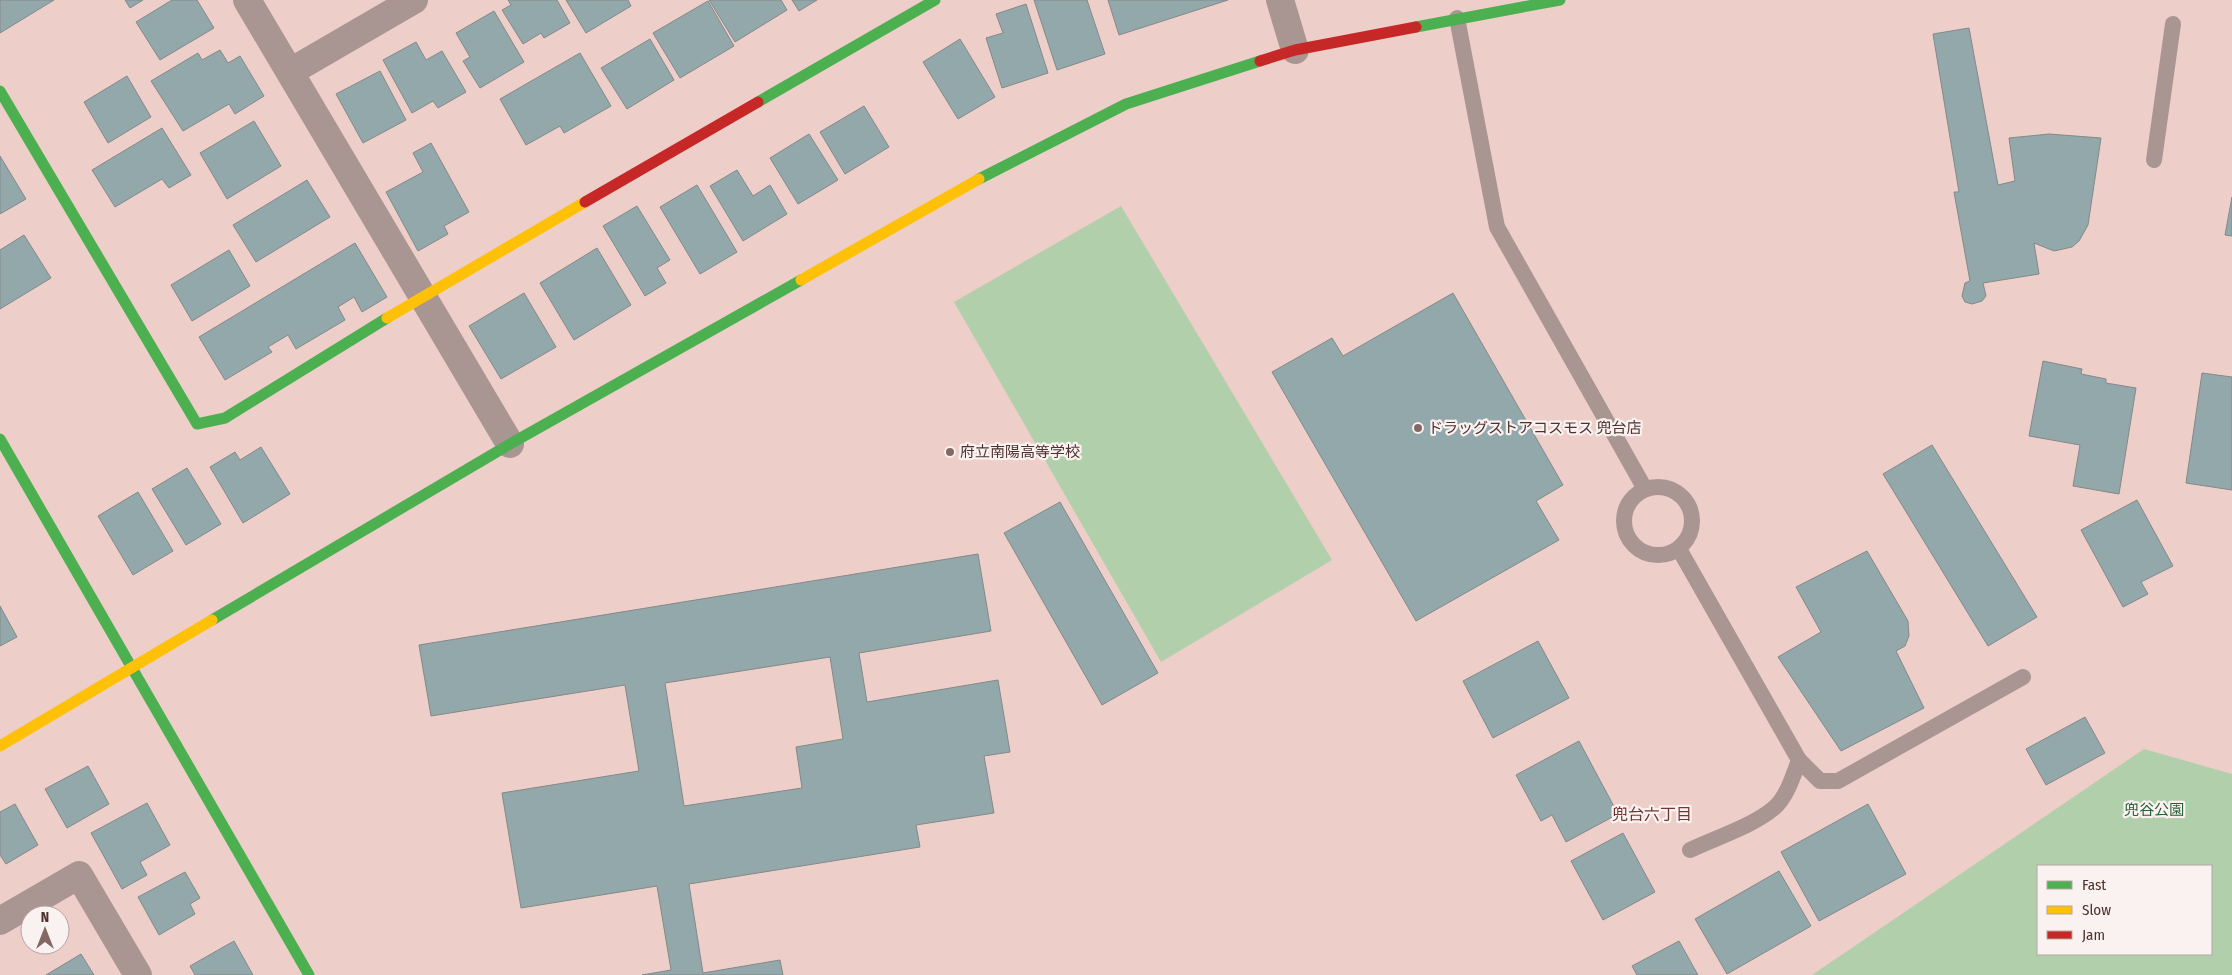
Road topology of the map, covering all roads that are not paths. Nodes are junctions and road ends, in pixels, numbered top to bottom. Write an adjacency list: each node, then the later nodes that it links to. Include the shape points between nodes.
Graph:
1 (247, 0): 9 (street)
2 (414, 0): 9 (street)
3 (934, 0): 12 (street)
4 (1280, 0): 8 (street)
5 (1560, 0): 6 (street)
6 (1457, 18): 8 (street); 15 (lane, via 1497,228)
7 (2173, 24): 11 (lane)
8 (1296, 50): 14 (street, via 1126,104 1013,160)
9 (290, 72): 12 (street)
10 (0, 91): 12 (street, via 197,424 225,418)
11 (2154, 160)
12 (421, 296): 14 (street)
13 (0, 439): 17 (street)
14 (510, 444): 17 (street)
15 (1645, 489): 16 (lane, via 1660,487 1675,491 1686,501 1692,513 1692,526); 16 (lane, via 1631,499 1624,513 1624,530 1632,545 1646,553 1663,555)
16 (1678, 549): 20 (lane)
17 (133, 667): 19 (street); 24 (street)
18 (2023, 677): 20 (lane, via 1838,781 1820,781)
19 (0, 746)
20 (1799, 760): 21 (lane, via 1789,786 1775,808)
21 (1690, 850)
22 (0, 921): 23 (street, via 79,876)
23 (138, 975)
24 (309, 975)

